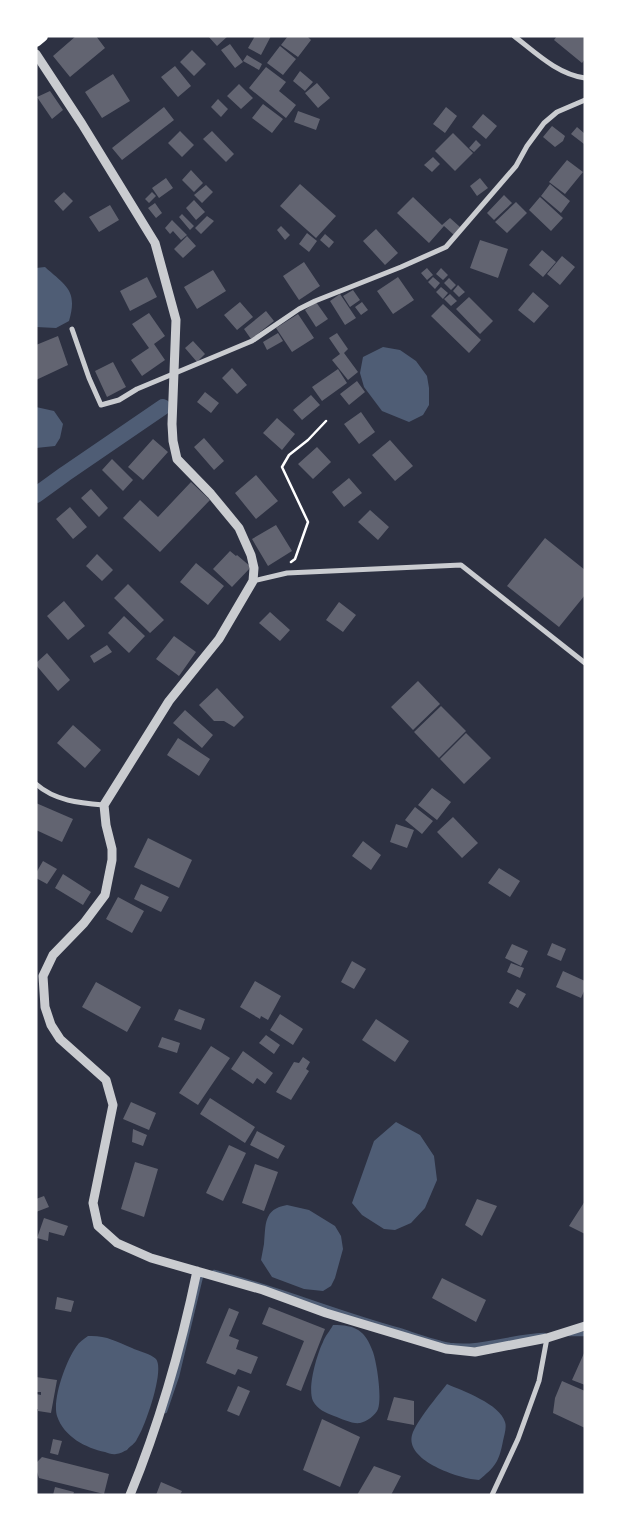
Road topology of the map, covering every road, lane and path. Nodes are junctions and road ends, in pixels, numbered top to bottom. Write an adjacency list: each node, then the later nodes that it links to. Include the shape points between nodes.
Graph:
1 (42, 36): 3 (main road)
2 (514, 36): 5 (street, via 560,71)
3 (36, 41)
4 (36, 54): 8 (street, via 155,243 176,320)
5 (585, 78)
6 (585, 100): 8 (street, via 558,112 544,123 516,166 446,248 299,308 252,341)
7 (72, 329): 8 (street, via 101,405 119,400)
8 (173, 373): 11 (street, via 172,424 177,459 239,528 254,568)
9 (326, 421): 10 (path, via 289,455 282,466 308,522 295,560)
10 (287, 564)
11 (253, 581): 12 (street, via 286,574 461,566); 14 (street, via 219,639 169,701)
12 (585, 663)
13 (36, 784): 14 (street, via 43,791 67,800)
14 (104, 805): 15 (street, via 112,849 105,895 53,955 43,976 45,1007 51,1026 60,1039 106,1080 113,1105 93,1203 98,1226 118,1244 151,1258)
15 (197, 1271): 17 (street, via 446,1349 475,1352); 18 (street, via 165,1399)
16 (585, 1326): 17 (street)
17 (547, 1338): 19 (street, via 539,1381 518,1439)
18 (130, 1495)
19 (492, 1495)

